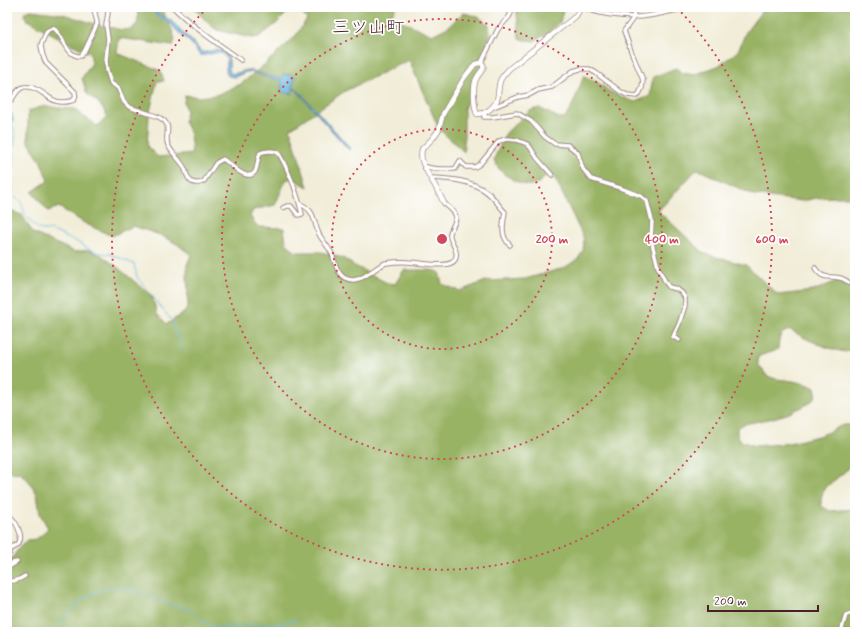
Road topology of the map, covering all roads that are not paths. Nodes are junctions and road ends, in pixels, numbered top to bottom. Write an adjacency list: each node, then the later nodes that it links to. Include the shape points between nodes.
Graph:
1 (94, 7): 11 (street, via 97,24 81,56 70,52 53,28 48,30 41,46 46,62 75,92 75,99 67,102 55,101 26,86 21,87 11,101)
2 (106, 7): 18 (street, via 106,61 111,83 118,88 129,107 165,121 168,130 167,143 191,182 202,183 216,163 223,159 247,176 254,172 260,153 274,152 278,153 285,165)
3 (173, 7): 9 (street)
4 (514, 7): 10 (street, via 498,29)
5 (581, 7): 8 (street, via 601,13); 12 (street, via 576,16 510,68 500,82 497,101)
6 (633, 7): 8 (street)
7 (686, 7): 8 (street)
8 (634, 17): 12 (street, via 624,31 643,80 637,96 621,92 596,72 580,69 573,71 552,87)
9 (241, 60)
10 (480, 63): 13 (street, via 484,67 475,81 475,103 477,114); 14 (street, via 475,64 464,78 443,114 433,138 422,149)
11 (7, 99)
12 (490, 109): 13 (street)
13 (485, 113): 23 (street, via 484,117 517,114 531,121 555,144 568,146 578,153 583,169 591,179 641,196 647,201 652,221 651,239 658,267 669,287 682,293 685,298 685,306 673,336)
14 (424, 166): 15 (street, via 455,169 460,161 466,167 475,167 499,142 507,139 527,144); 16 (street)
15 (552, 175)
16 (431, 178): 17 (street); 20 (street, via 470,184 489,194 505,212 502,229 506,242)
17 (444, 203): 18 (street, via 455,214 450,232 457,256 453,262 446,265 406,261 386,264 367,276 353,279 340,274 319,234 312,213)
18 (300, 204): 19 (street, via 300,215 291,206)
19 (284, 208)
20 (510, 245)
21 (816, 268): 22 (street, via 822,276 844,279)
22 (855, 289)
23 (679, 340)
24 (7, 514): 25 (street, via 12,517 20,532 18,545)
25 (8, 550): 26 (street, via 10,553)
26 (7, 554)
27 (7, 564): 28 (street, via 17,562)
28 (7, 568)
29 (25, 576): 30 (street, via 13,582)
30 (7, 581)
31 (855, 612): 32 (street, via 846,615)
32 (840, 632)

